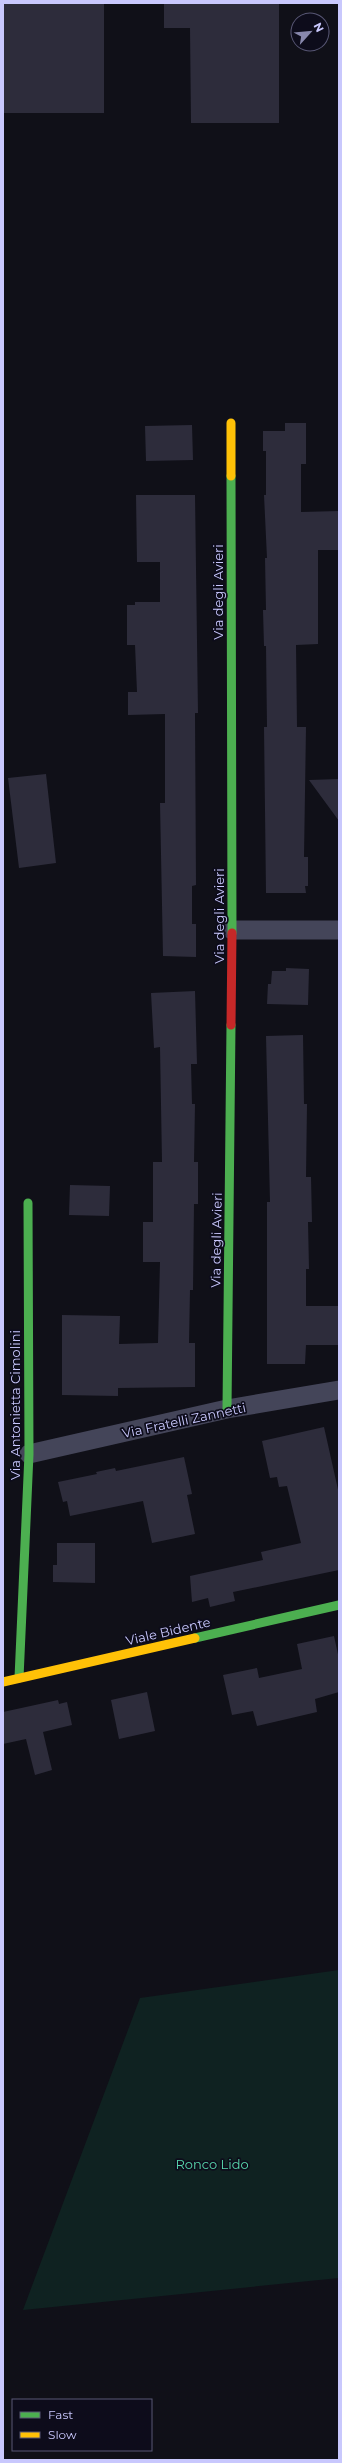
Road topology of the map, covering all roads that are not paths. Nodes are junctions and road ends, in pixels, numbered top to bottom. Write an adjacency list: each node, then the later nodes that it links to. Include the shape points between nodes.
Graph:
1 (231, 423): 2 (street, Via degli Avieri)
2 (232, 930): 3 (street); 6 (street, Via degli Avieri)
3 (339, 930)
4 (28, 1203): 7 (street, Via Antonietta Cimolini)
5 (339, 1390): 6 (street, Via Fratelli Zannetti)
6 (227, 1409): 7 (street, Via Fratelli Zannetti)
7 (29, 1454): 9 (street, Via Antonietta Cimolini)
8 (339, 1605): 9 (street, Viale Bidente)
9 (19, 1678): 10 (street, Viale Bidente)
10 (3, 1682)

